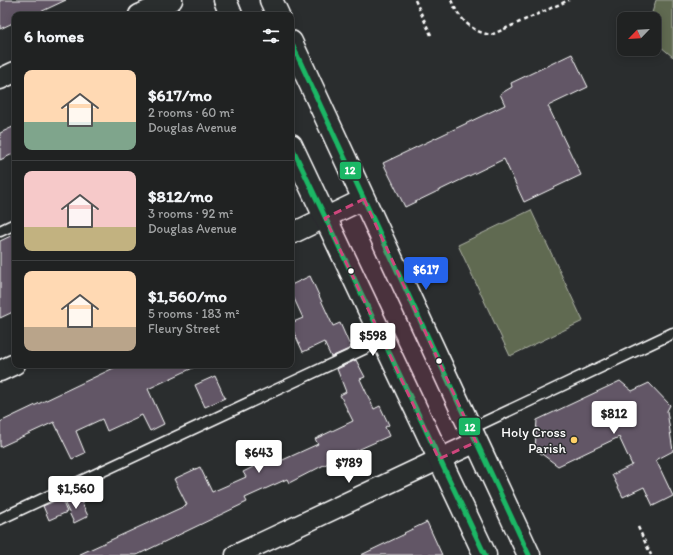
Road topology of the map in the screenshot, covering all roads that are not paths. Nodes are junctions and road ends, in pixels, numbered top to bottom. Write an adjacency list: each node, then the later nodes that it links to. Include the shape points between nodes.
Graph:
1 (172, 0): 4 (street)
2 (225, 0): 5 (street)
3 (271, 0): 6 (street)
4 (146, 12)
5 (231, 12)
6 (277, 12)
7 (294, 48): 11 (street)
8 (12, 73): 9 (street)
9 (0, 79)
10 (294, 151): 12 (street)
11 (364, 200): 12 (street); 20 (street)
12 (325, 218): 15 (street); 17 (street)
13 (12, 225): 14 (lane)
14 (0, 231)
15 (294, 233)
16 (673, 333): 20 (lane)
17 (383, 340): 21 (street); 22 (lane)
18 (12, 365): 19 (street)
19 (0, 371)
20 (473, 435): 21 (street); 25 (street)
21 (439, 459): 23 (street); 24 (street)
22 (0, 519)
23 (236, 555)
24 (485, 555)
25 (530, 555)

